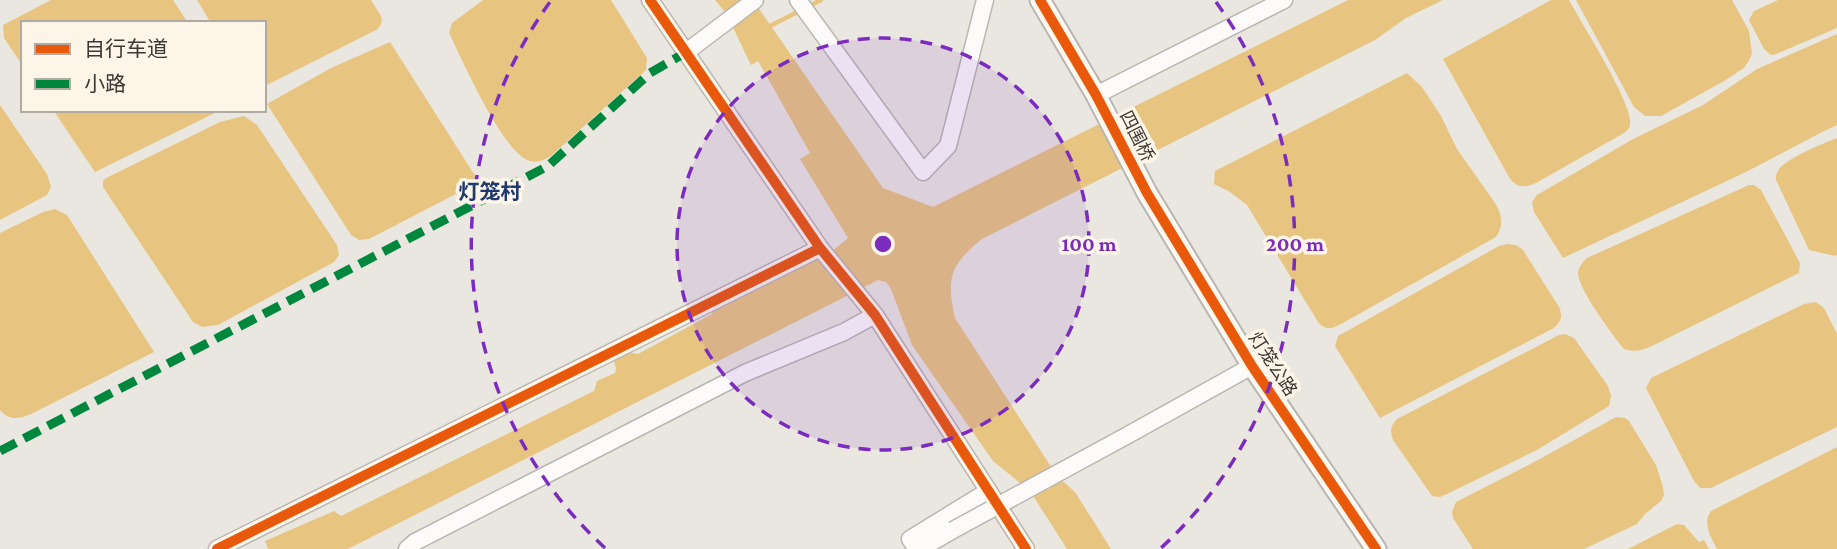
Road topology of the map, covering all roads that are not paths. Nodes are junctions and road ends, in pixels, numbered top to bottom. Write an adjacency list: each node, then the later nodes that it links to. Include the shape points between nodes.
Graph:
1 (650, 0): 7 (street)
2 (755, 0): 7 (street)
3 (985, 0): 6 (street, via 948,146 923,172)
4 (1040, 0): 8 (street)
5 (1284, 0): 8 (street)
6 (799, 1)
7 (685, 53): 10 (street)
8 (1096, 94): 9 (street, 四围桥)
9 (1147, 193): 12 (street, 灯笼公路)
10 (820, 248): 11 (street); 14 (street)
11 (875, 315): 13 (street); 15 (street, via 745,373)
12 (1252, 366): 16 (street, bridge); 18 (street, 灯笼公路)
13 (988, 491): 16 (street, via 910,539); 17 (street)
14 (217, 549)
15 (407, 549)
16 (919, 549)
17 (1026, 549)
18 (1376, 549)

